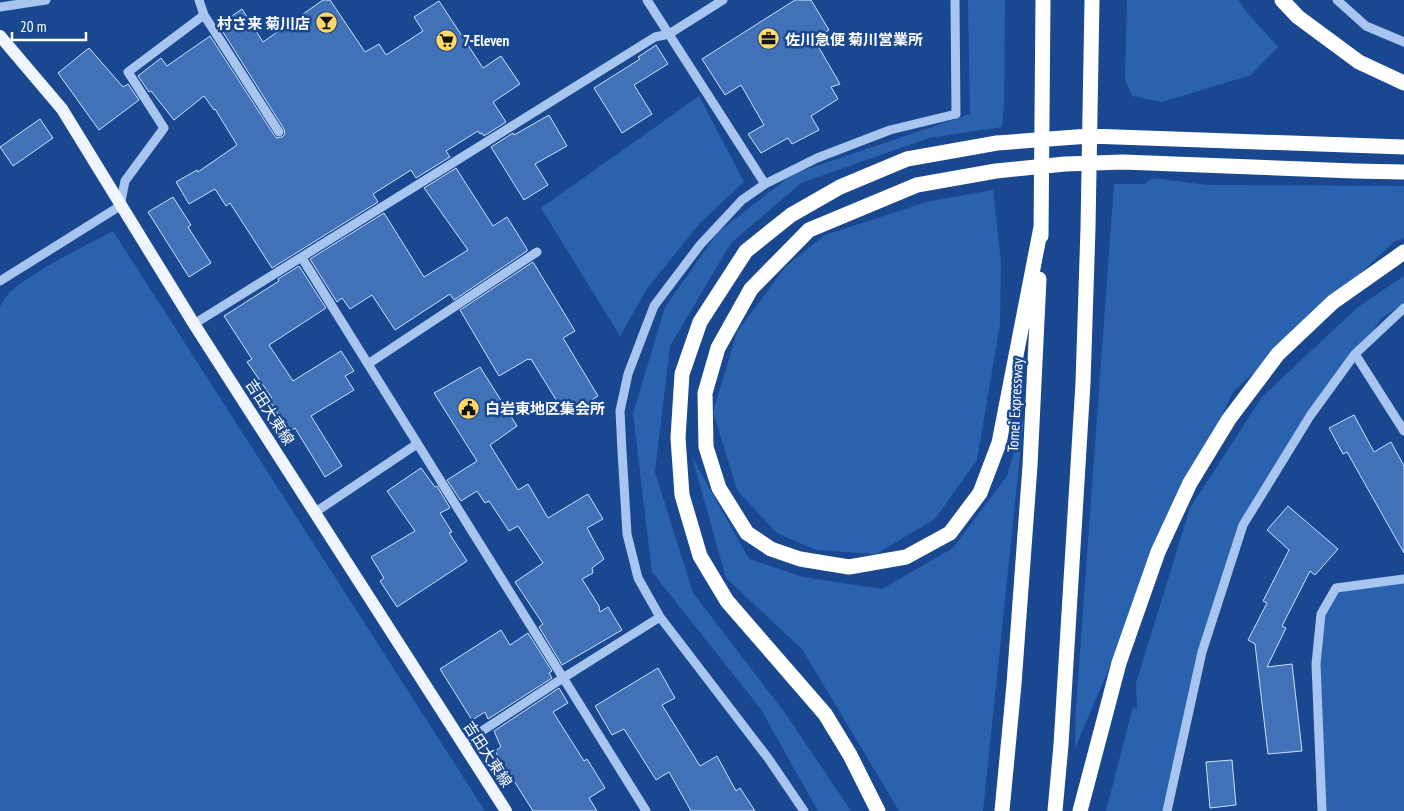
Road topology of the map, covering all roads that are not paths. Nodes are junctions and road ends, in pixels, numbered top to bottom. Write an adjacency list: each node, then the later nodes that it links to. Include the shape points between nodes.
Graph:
1 (46, 0): 10 (street)
2 (199, 0): 11 (street)
3 (647, 0): 12 (street)
4 (723, 0): 12 (street)
5 (955, 0): 19 (street, via 956,114 890,130 816,158)
6 (1044, 0): 21 (highway, Tomei Expressway)
7 (1092, 0): 42 (highway, via 1083,393 1062,745)
8 (1282, 0): 15 (highway, via 1298,17 1359,62)
9 (1337, 0): 14 (street, via 1366,26)
10 (0, 7)
11 (204, 15): 16 (street); 20 (street, via 128,72 164,128 125,181)
12 (669, 34): 19 (street); 24 (street, via 655,37)
13 (0, 36): 20 (main road, 吉田大東線, via 62,109)
14 (1404, 42)
15 (1404, 83)
16 (279, 132)
17 (1404, 147): 40 (highway, via 1089,136 997,143 907,159 840,187 791,215 746,251 700,322 682,374 678,438 682,495 700,556 726,601 825,714)
18 (1404, 172): 21 (highway, via 1123,162 1065,164 996,171 917,185 809,230 751,289 718,348 705,393 706,447 719,488 747,533 771,550 800,559 849,567 906,557 950,533 980,493 999,443)
19 (765, 184): 34 (street, via 742,200 700,244 654,306 628,374 620,411 627,534 638,578)
20 (120, 206): 25 (street); 27 (main road, 吉田大東線)
21 (1041, 227): 41 (highway, Tomei Expressway, via 1030,466)
22 (537, 252): 29 (street)
23 (1404, 252): 43 (highway, via 1334,302 1278,354 1228,419 1190,483 1158,552 1119,663)
24 (302, 258): 27 (street); 29 (street)
25 (0, 281)
26 (1404, 308): 28 (street)
27 (194, 324): 32 (main road, 吉田大東線)
28 (1355, 354): 30 (street); 44 (street, via 1310,416 1244,525 1202,652)
29 (368, 364): 31 (street)
30 (1404, 431)
31 (417, 444): 32 (street); 35 (street)
32 (314, 513): 36 (main road, 吉田大東線)
33 (1404, 579): 45 (street, via 1336,588 1320,614 1316,664)
34 (660, 617): 35 (street); 39 (street, via 768,758)
35 (563, 678): 36 (street); 38 (street)
36 (462, 744): 37 (main road, 吉田大東線)
37 (506, 811)
38 (646, 811)
39 (804, 811)
40 (878, 811)
41 (1002, 811)
42 (1055, 811)
43 (1080, 811)
44 (1167, 811)
45 (1322, 811)

